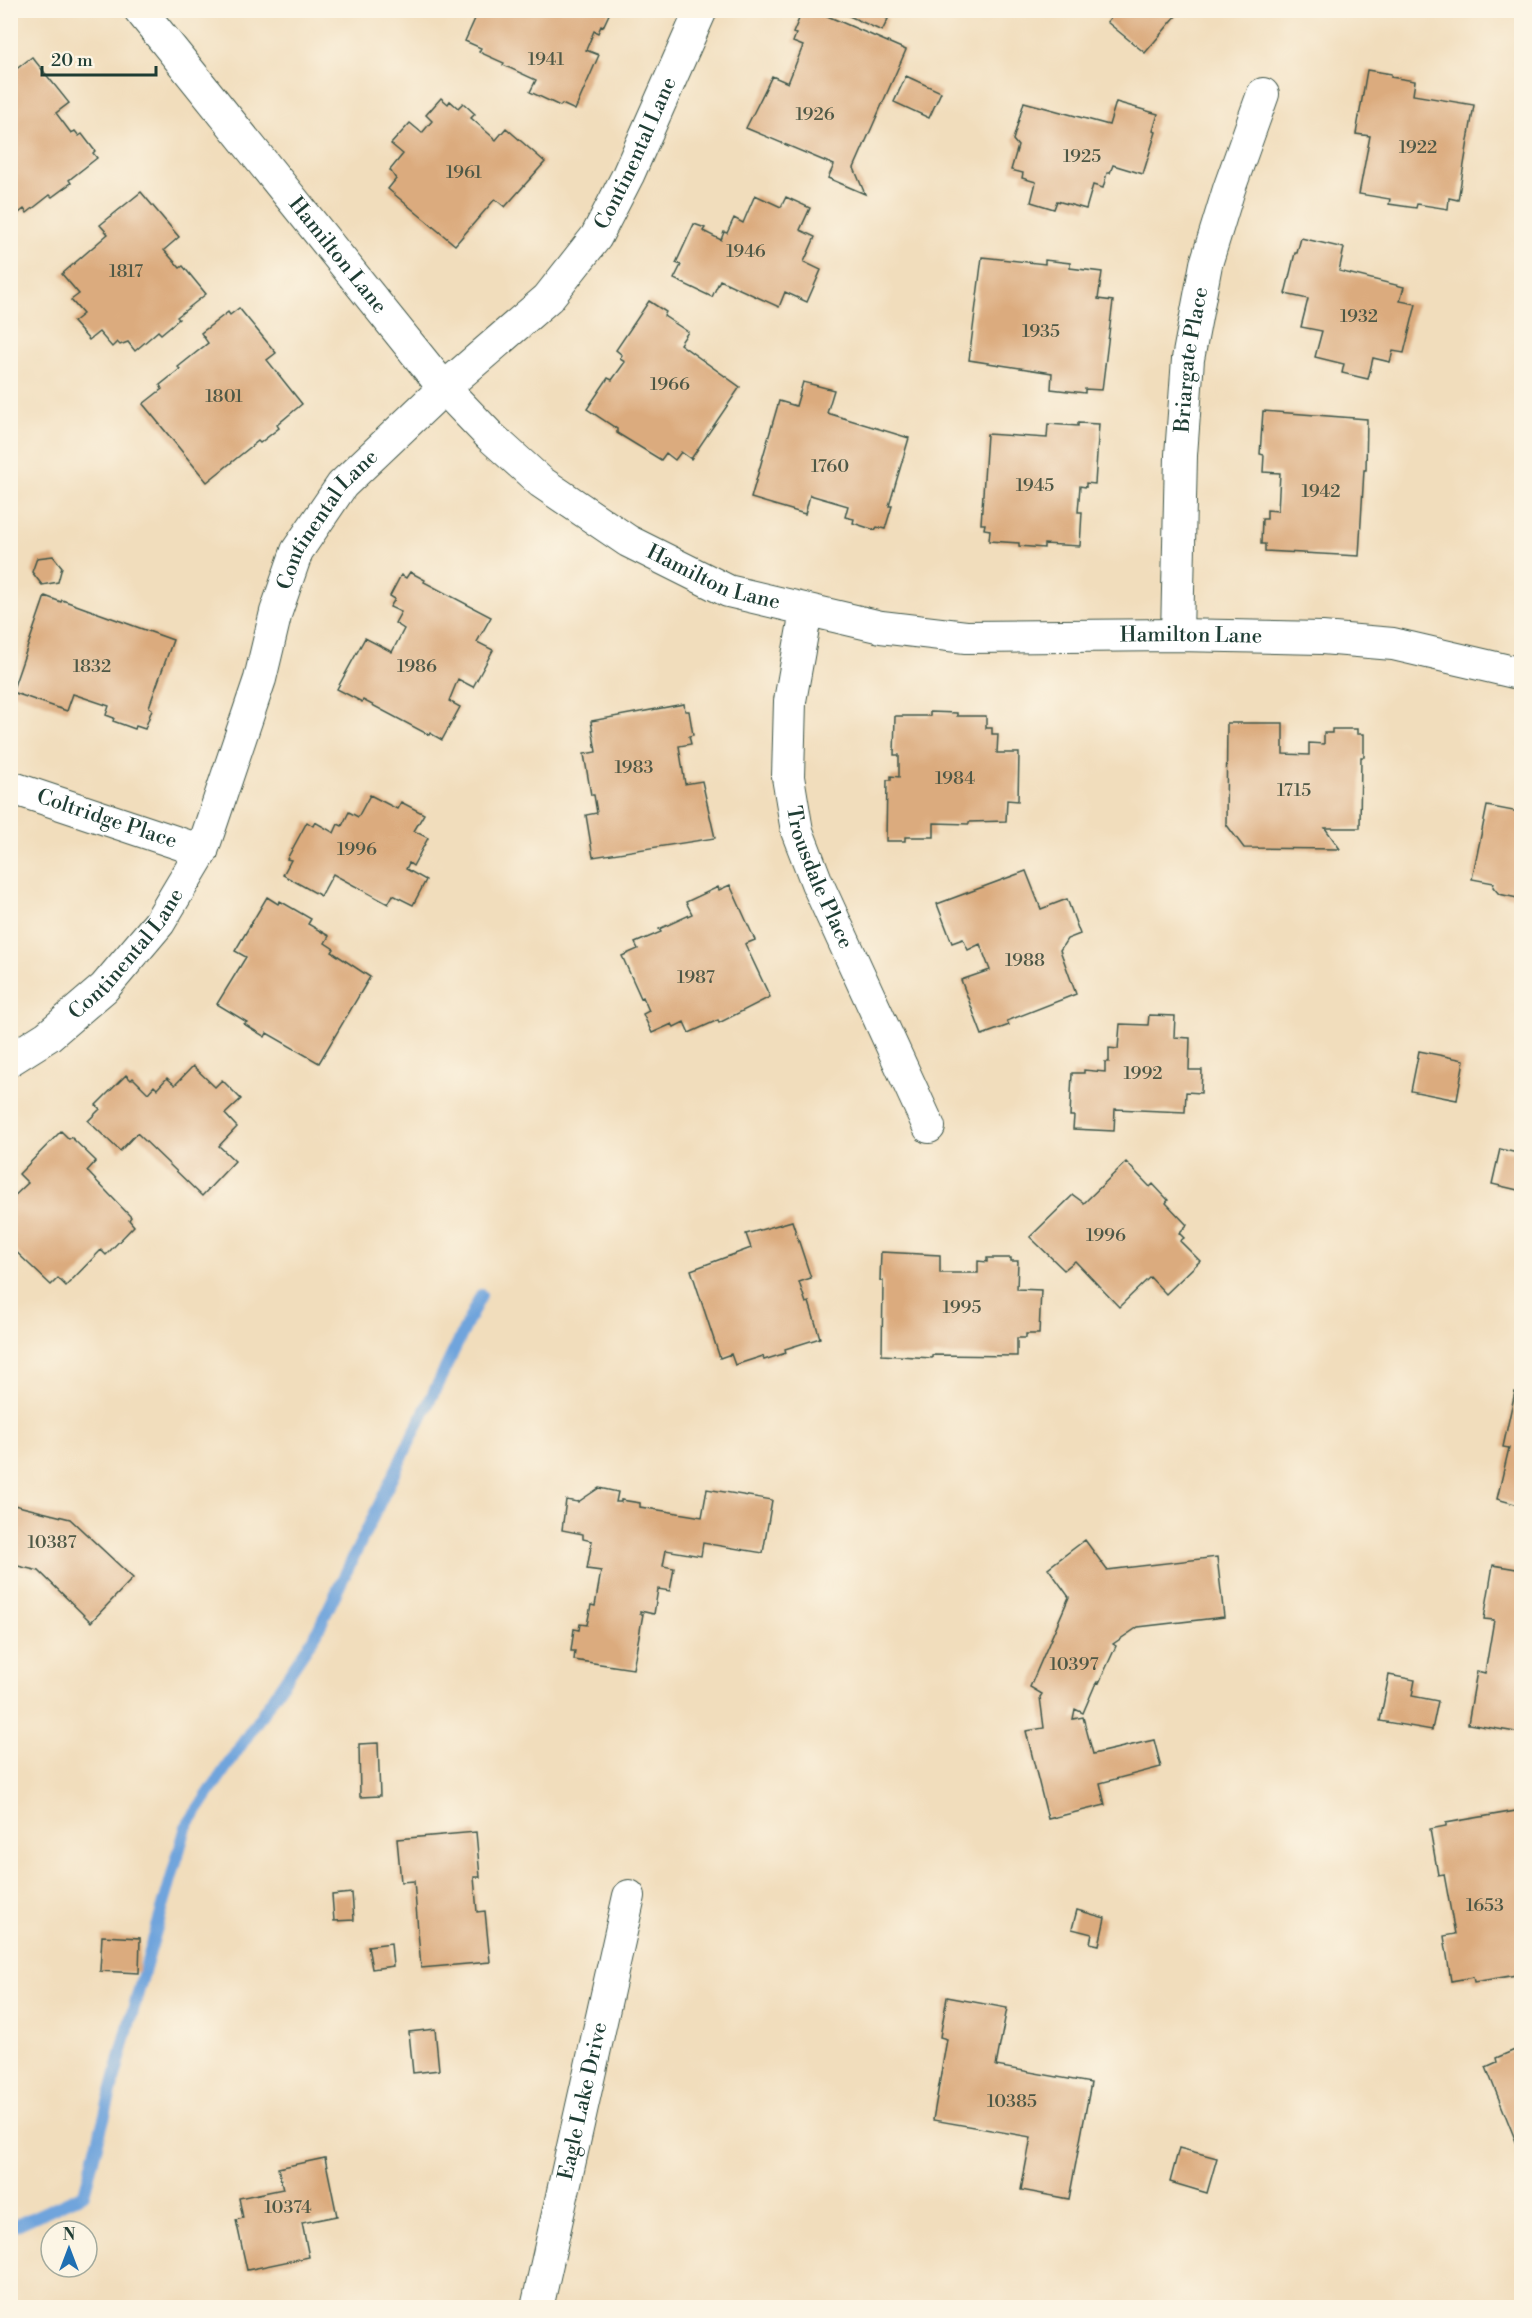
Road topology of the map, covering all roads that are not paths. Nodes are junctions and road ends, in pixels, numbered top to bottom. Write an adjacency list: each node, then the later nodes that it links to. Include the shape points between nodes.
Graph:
1 (140, 10): 4 (street, Hamilton Lane)
2 (701, 10): 4 (street, Continental Lane, via 597,237 548,298)
3 (1263, 94): 6 (street, Briargate Place, via 1206,264 1188,359 1181,455)
4 (444, 388): 5 (street, Hamilton Lane, via 542,482 628,541 728,591); 9 (street, Continental Lane, via 342,485 297,551 276,612 260,679)
5 (806, 610): 6 (street, Hamilton Lane, via 881,627 966,637); 11 (street, Trousdale Place, via 790,701 788,777 797,831)
6 (1177, 635): 7 (street, Hamilton Lane, via 1322,638 1393,644)
7 (1521, 674)
8 (10, 787): 9 (street, Coltridge Place)
9 (202, 851): 10 (street, Continental Lane, via 159,923 104,988 48,1036)
10 (10, 1060)
11 (929, 1128)
12 (629, 1896): 13 (street, Eagle Lake Drive)
13 (537, 2307)

